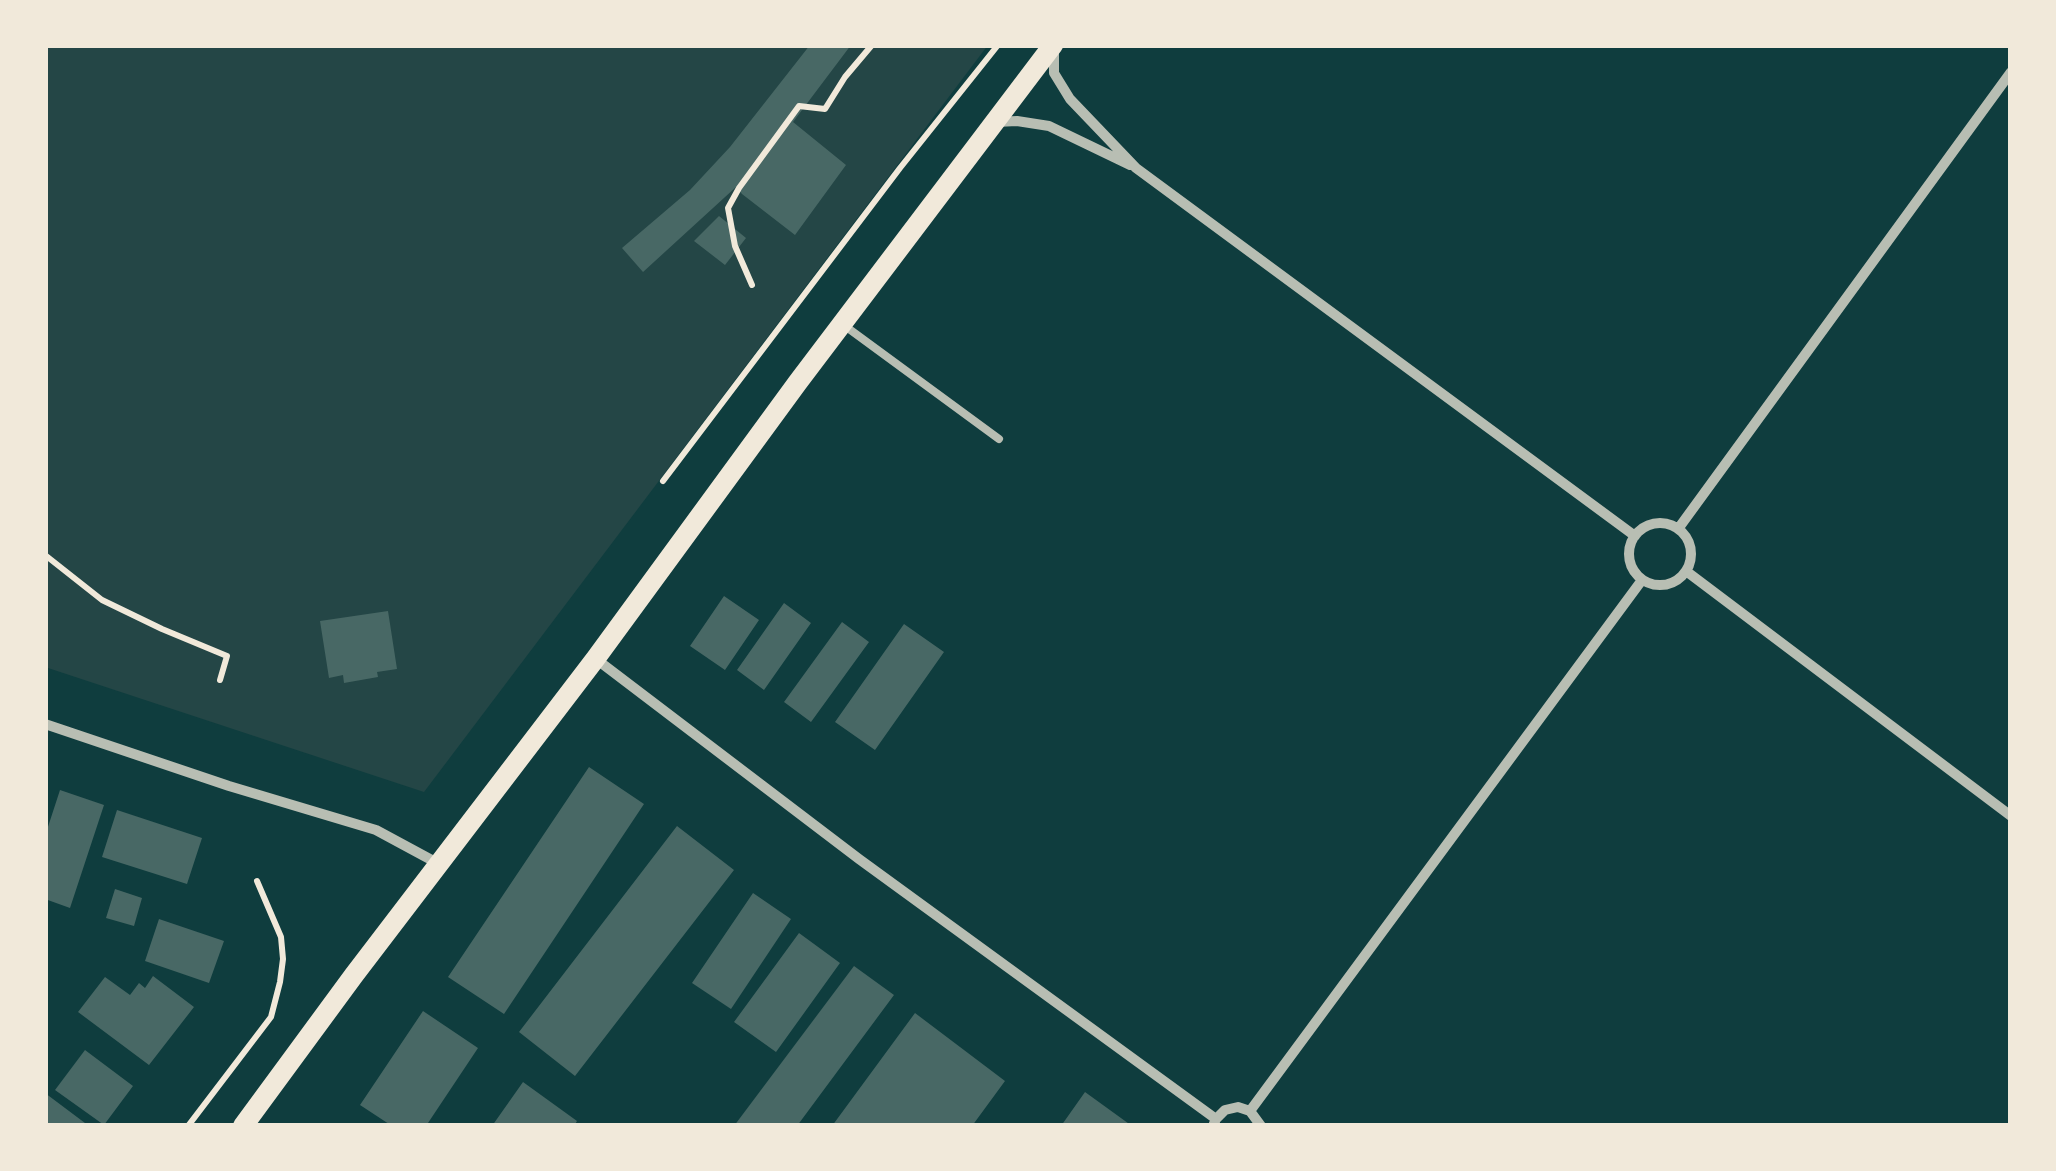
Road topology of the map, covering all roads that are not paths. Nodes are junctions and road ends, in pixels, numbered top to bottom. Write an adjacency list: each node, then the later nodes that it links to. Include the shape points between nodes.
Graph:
1 (1053, 45): 3 (main road); 4 (street, via 1054,73 1070,99)
2 (2011, 72): 7 (street)
3 (996, 122): 4 (street, via 1049,126); 5 (main road)
4 (1136, 168): 8 (street)
5 (842, 324): 6 (lane); 11 (main road)
6 (998, 438)
7 (1678, 529): 8 (street, via 1655,523); 9 (street, via 1691,553)
8 (1635, 536): 10 (street, via 1628,555)
9 (1686, 571): 10 (street, via 1670,584); 13 (street)
10 (1642, 580): 15 (street)
11 (596, 658): 14 (main road); 16 (street)
12 (45, 724): 14 (street, via 376,830)
13 (2011, 816)
14 (440, 864): 17 (main road)
15 (1250, 1111): 16 (street, via 1225,1110); 18 (street)
16 (1214, 1122)
17 (243, 1126)
18 (1261, 1126)

